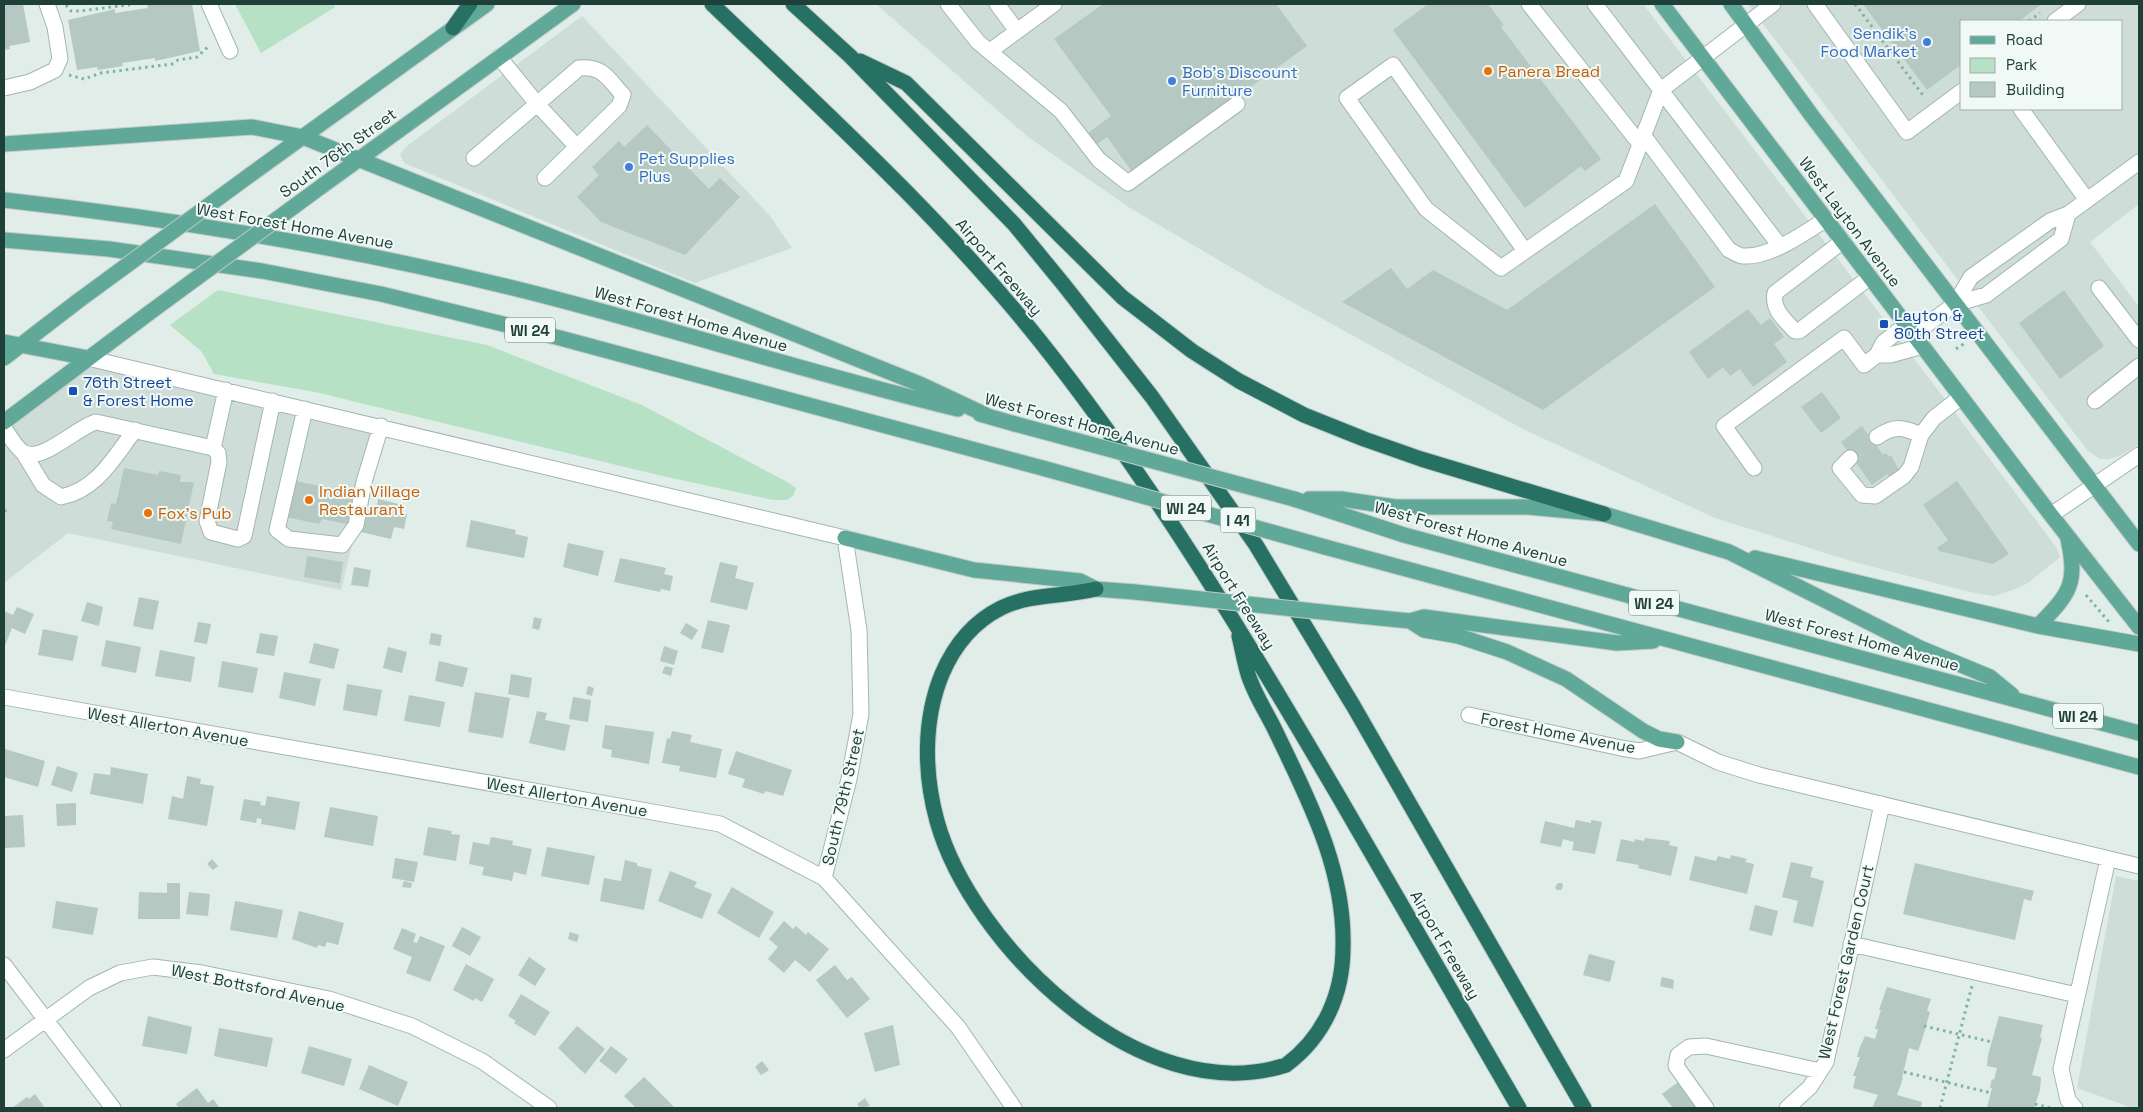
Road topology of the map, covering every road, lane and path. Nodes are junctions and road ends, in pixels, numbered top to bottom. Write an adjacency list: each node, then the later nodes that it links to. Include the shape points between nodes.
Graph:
1 (47, 4): 32 (street, via 60,59 55,70 30,82)
2 (63, 4): 3 (path, via 72,11 80,11)
3 (135, 4)
4 (209, 4): 25 (street)
5 (470, 4): 23 (highway)
6 (487, 4): 23 (main road, South 76th Street)
7 (573, 4): 29 (main road, South 76th Street)
8 (712, 4): 97 (highway, Airport Freeway, via 866,150 988,279 1092,410)
9 (793, 4): 28 (highway, I 41)
10 (948, 4): 27 (street, via 978,42)
11 (997, 4): 24 (street)
12 (1054, 4): 24 (street)
13 (1529, 4): 40 (street)
14 (1595, 4): 33 (street)
15 (1662, 4): 30 (main road, West Layton Avenue)
16 (1731, 4): 22 (main road, West Layton Avenue)
17 (1773, 4): 22 (street)
18 (1815, 4): 34 (street, via 1907,132)
19 (1854, 4): 35 (path, via 1924,98)
20 (2078, 4): 21 (street)
21 (2056, 20)
22 (1747, 24): 30 (street); 57 (main road, West Layton Avenue, via 1812,116)
23 (453, 28): 39 (main road, South 76th Street)
24 (1017, 31): 27 (street)
25 (223, 36): 26 (street); 31 (path, via 197,58 101,73)
26 (230, 51)
27 (990, 51): 36 (street, via 1061,111 1098,160 1128,183)
28 (850, 56): 89 (highway, via 906,84 1122,297 1185,347 1240,382 1304,415 1364,439); 134 (highway, I 41, via 976,183 1064,284 1152,397 1245,530 1354,707)
29 (500, 57): 37 (street); 44 (main road, South 76th Street)
30 (1703, 58): 33 (street); 50 (main road, West Layton Avenue)
31 (84, 79)
32 (4, 88)
33 (1661, 90): 40 (street); 53 (street)
34 (1960, 92)
35 (1932, 93)
36 (1237, 104)
37 (538, 105): 42 (street); 42 (street, via 579,68 593,67 603,73 623,95 619,106); 43 (street)
38 (2022, 110): 48 (street)
39 (303, 136): 41 (main road, via 252,128); 44 (main road); 62 (main road, South 76th Street, bridge)
40 (1642, 139): 53 (street, via 1729,250 1742,256 1758,255); 54 (street, via 1626,181)
41 (4, 144)
42 (578, 147): 46 (street)
43 (474, 158)
44 (359, 160): 66 (main road, South 76th Street, bridge); 73 (main road, via 922,385)
45 (2139, 162): 48 (street)
46 (545, 178)
47 (4, 200): 73 (main road, West Forest Home Avenue / WI 24, via 135,215 390,260 559,300 752,355)
48 (2088, 200): 49 (street)
49 (2068, 214): 57 (street, via 2050,221 1971,277); 57 (street, via 2061,239 1986,295)
50 (1826, 219): 52 (main road, West Layton Avenue); 53 (street)
51 (4, 240): 102 (main road, WI 24, bridge, via 109,249 262,271 381,294 560,338 1046,469)
52 (1843, 241): 55 (main road, West Layton Avenue); 55 (street, via 1775,293 1774,304 1778,312 1794,331 1799,331)
53 (1780, 246)
54 (1525, 250): 54 (street, via 1393,65 1346,98 1426,209 1501,268)
55 (1870, 277): 58 (main road, West Layton Avenue)
56 (2099, 288): 59 (street)
57 (1955, 304): 58 (street); 85 (main road, West Layton Avenue)
58 (1915, 335): 64 (street, via 1890,355); 64 (street, via 1884,344); 69 (main road, West Layton Avenue)
59 (2139, 340)
60 (4, 342): 62 (main road)
61 (1965, 343): 63 (path)
62 (20, 346): 65 (main road, South 76th Street); 66 (main road)
63 (1956, 349)
64 (1877, 355): 84 (street, via 1864,365 1844,338 1724,426)
65 (4, 358)
66 (88, 358): 68 (street); 74 (main road, South 76th Street)
67 (2139, 366): 71 (street)
68 (226, 390): 70 (street); 80 (street)
69 (1961, 397): 78 (street, via 1934,418); 90 (main road, West Layton Avenue)
70 (273, 401): 72 (street); 80 (street, via 244,536 238,539 211,532 206,521 219,462 218,453)
71 (2095, 401)
72 (305, 409): 75 (street); 75 (street, via 278,530 289,539 342,545 356,525)
73 (988, 416): 86 (main road, West Forest Home Avenue / WI 24, bridge)
74 (4, 422)
75 (380, 426): 92 (street)
76 (4, 428): 81 (street)
77 (135, 430): 80 (street); 81 (street, via 96,422 87,424 44,453); 81 (street, via 96,480 76,494 61,497 43,485)
78 (1921, 435): 79 (street, via 1902,427); 83 (street, via 1911,467 1904,476 1875,496 1862,495 1840,468)
79 (1878, 437)
80 (213, 448)
81 (23, 452)
82 (2139, 455): 85 (street)
83 (1850, 458)
84 (1754, 468)
85 (2093, 484): 90 (street); 93 (main road, West Layton Avenue)
86 (1294, 499): 89 (main road, via 1341,500 1395,507 1528,507); 105 (main road, West Forest Home Avenue / WI 24, via 1404,535)
87 (10, 510): 88 (path)
88 (4, 511)
89 (1604, 514): 94 (main road)
90 (2051, 515): 91 (main road, West Layton Avenue)
91 (2067, 535): 100 (main road, via 2074,564 2073,578 2057,606); 101 (main road, West Layton Avenue)
92 (845, 538): 95 (main road, via 974,570 1080,581); 113 (street, South 79th Street, via 858,630 861,714 849,779)
93 (2139, 544)
94 (1729, 552): 100 (main road); 105 (main road, via 1920,648 1990,677)
95 (1096, 589): 98 (main road, bridge); 118 (highway, via 1031,598 1002,608 973,626 947,664 936,690 930,717 930,786 946,850 983,925)
96 (2086, 594): 99 (path)
97 (1234, 620): 127 (highway, via 1249,676 1312,807 1331,858 1340,898 1344,948 1329,1015 1305,1049 1276,1071 1243,1086); 133 (highway, Airport Freeway)
98 (1410, 622): 102 (main road, via 1424,617 1617,643); 108 (main road, via 1424,630 1458,636 1507,652 1566,679 1643,731 1659,739)
99 (2110, 623)
100 (2038, 626): 103 (main road)
101 (2139, 627)
102 (1667, 641): 109 (main road, WI 24)
103 (2139, 644)
104 (4, 697): 113 (street, West Allerton Avenue, via 720,824)
105 (2017, 699): 107 (main road, West Forest Home Avenue / WI 24)
106 (1469, 715): 108 (street, Forest Home Avenue, via 1639,751)
107 (2139, 733)
108 (1677, 742): 110 (street, via 1718,762 1759,776)
109 (2139, 767)
110 (1882, 804): 111 (street); 114 (street, West Forest Garden Court)
111 (2108, 859): 112 (street); 117 (street)
112 (2139, 866)
113 (824, 878): 132 (street, West Allerton Avenue, via 958,1027)
114 (1851, 944): 116 (street); 124 (street, West Forest Garden Court, via 1826,1062)
115 (4, 965): 119 (street)
116 (1976, 971): 117 (street); 121 (path)
117 (2078, 995): 139 (street, via 2060,1069 2068,1100)
118 (1040, 1000)
119 (45, 1018): 123 (street, West Bottsford Avenue); 130 (street); 131 (street, West Bottsford Avenue, via 89,988 120,972 153,967 202,973 329,999 412,1026 482,1061)
120 (1924, 1026): 121 (path)
121 (1959, 1034): 122 (path); 126 (path)
122 (1992, 1042)
123 (4, 1050)
124 (1820, 1071): 135 (street, via 1706,1046 1689,1046 1678,1054 1676,1066); 136 (street, West Forest Garden Court, via 1810,1087)
125 (1904, 1072): 126 (path)
126 (1946, 1082): 128 (path); 137 (path)
127 (1229, 1088)
128 (1991, 1093)
129 (2035, 1104): 138 (path)
130 (113, 1108)
131 (549, 1108)
132 (1014, 1108)
133 (1519, 1108)
134 (1584, 1108)
135 (1706, 1108)
136 (1787, 1108)
137 (1940, 1108)
138 (2050, 1108)
139 (2075, 1108)

